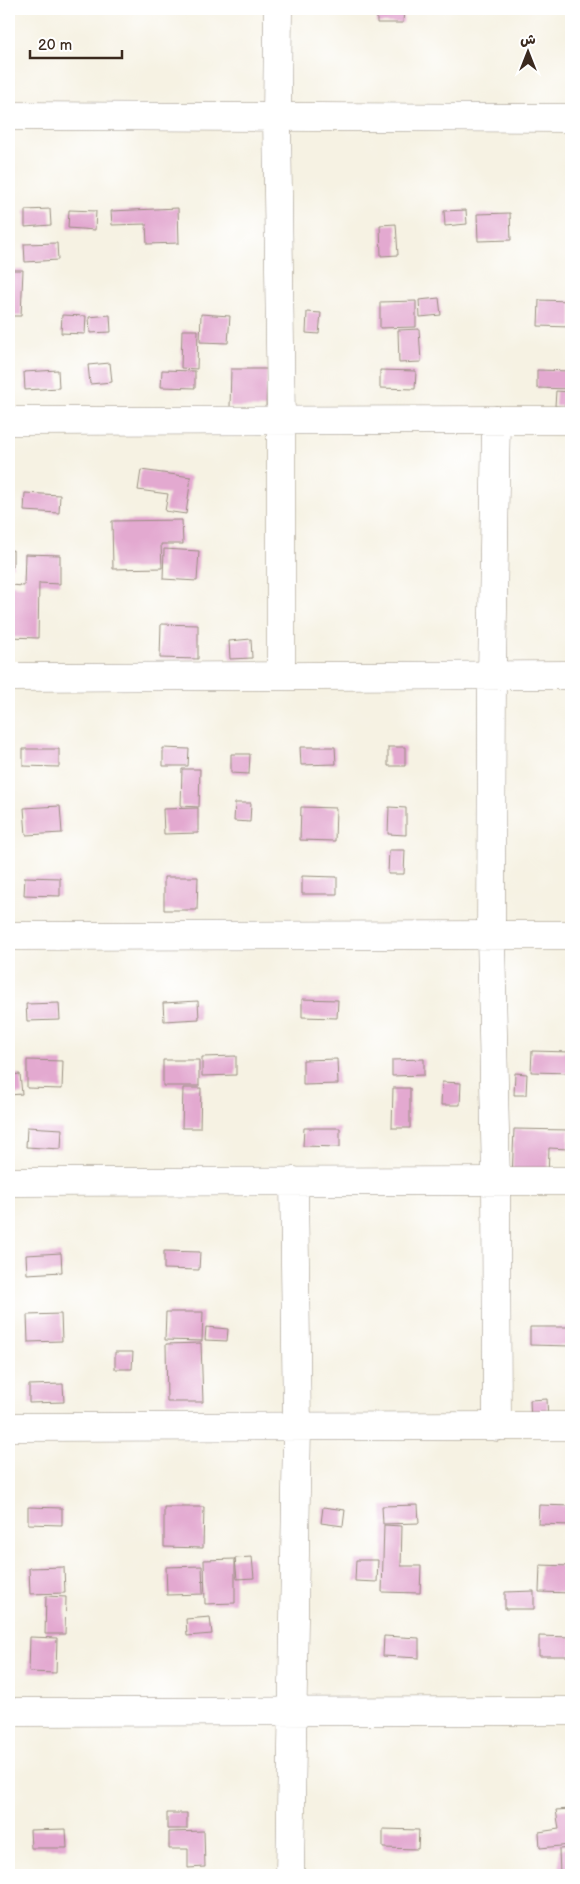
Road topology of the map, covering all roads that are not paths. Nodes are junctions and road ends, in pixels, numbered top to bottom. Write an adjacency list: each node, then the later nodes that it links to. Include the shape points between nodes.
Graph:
1 (278, 9): 3 (street)
2 (9, 116): 3 (street)
3 (277, 118): 4 (street); 5 (street)
4 (571, 118)
5 (281, 420): 6 (street); 8 (street); 11 (street)
6 (496, 420): 7 (street); 9 (street)
7 (571, 420)
8 (9, 421)
9 (492, 675): 10 (street); 11 (street); 13 (street)
10 (571, 675)
11 (281, 676): 12 (street)
12 (9, 677)
13 (491, 935): 14 (street); 15 (street); 18 (street)
14 (571, 935)
15 (9, 936)
16 (571, 1180): 18 (street)
17 (294, 1181): 18 (street); 19 (street); 20 (street)
18 (496, 1181): 21 (street)
19 (9, 1182)
20 (297, 1426): 21 (street); 23 (street); 26 (street)
21 (497, 1426): 22 (street)
22 (571, 1426)
23 (9, 1427)
24 (571, 1711): 26 (street)
25 (9, 1712): 26 (street)
26 (293, 1712): 27 (street)
27 (290, 1875)

